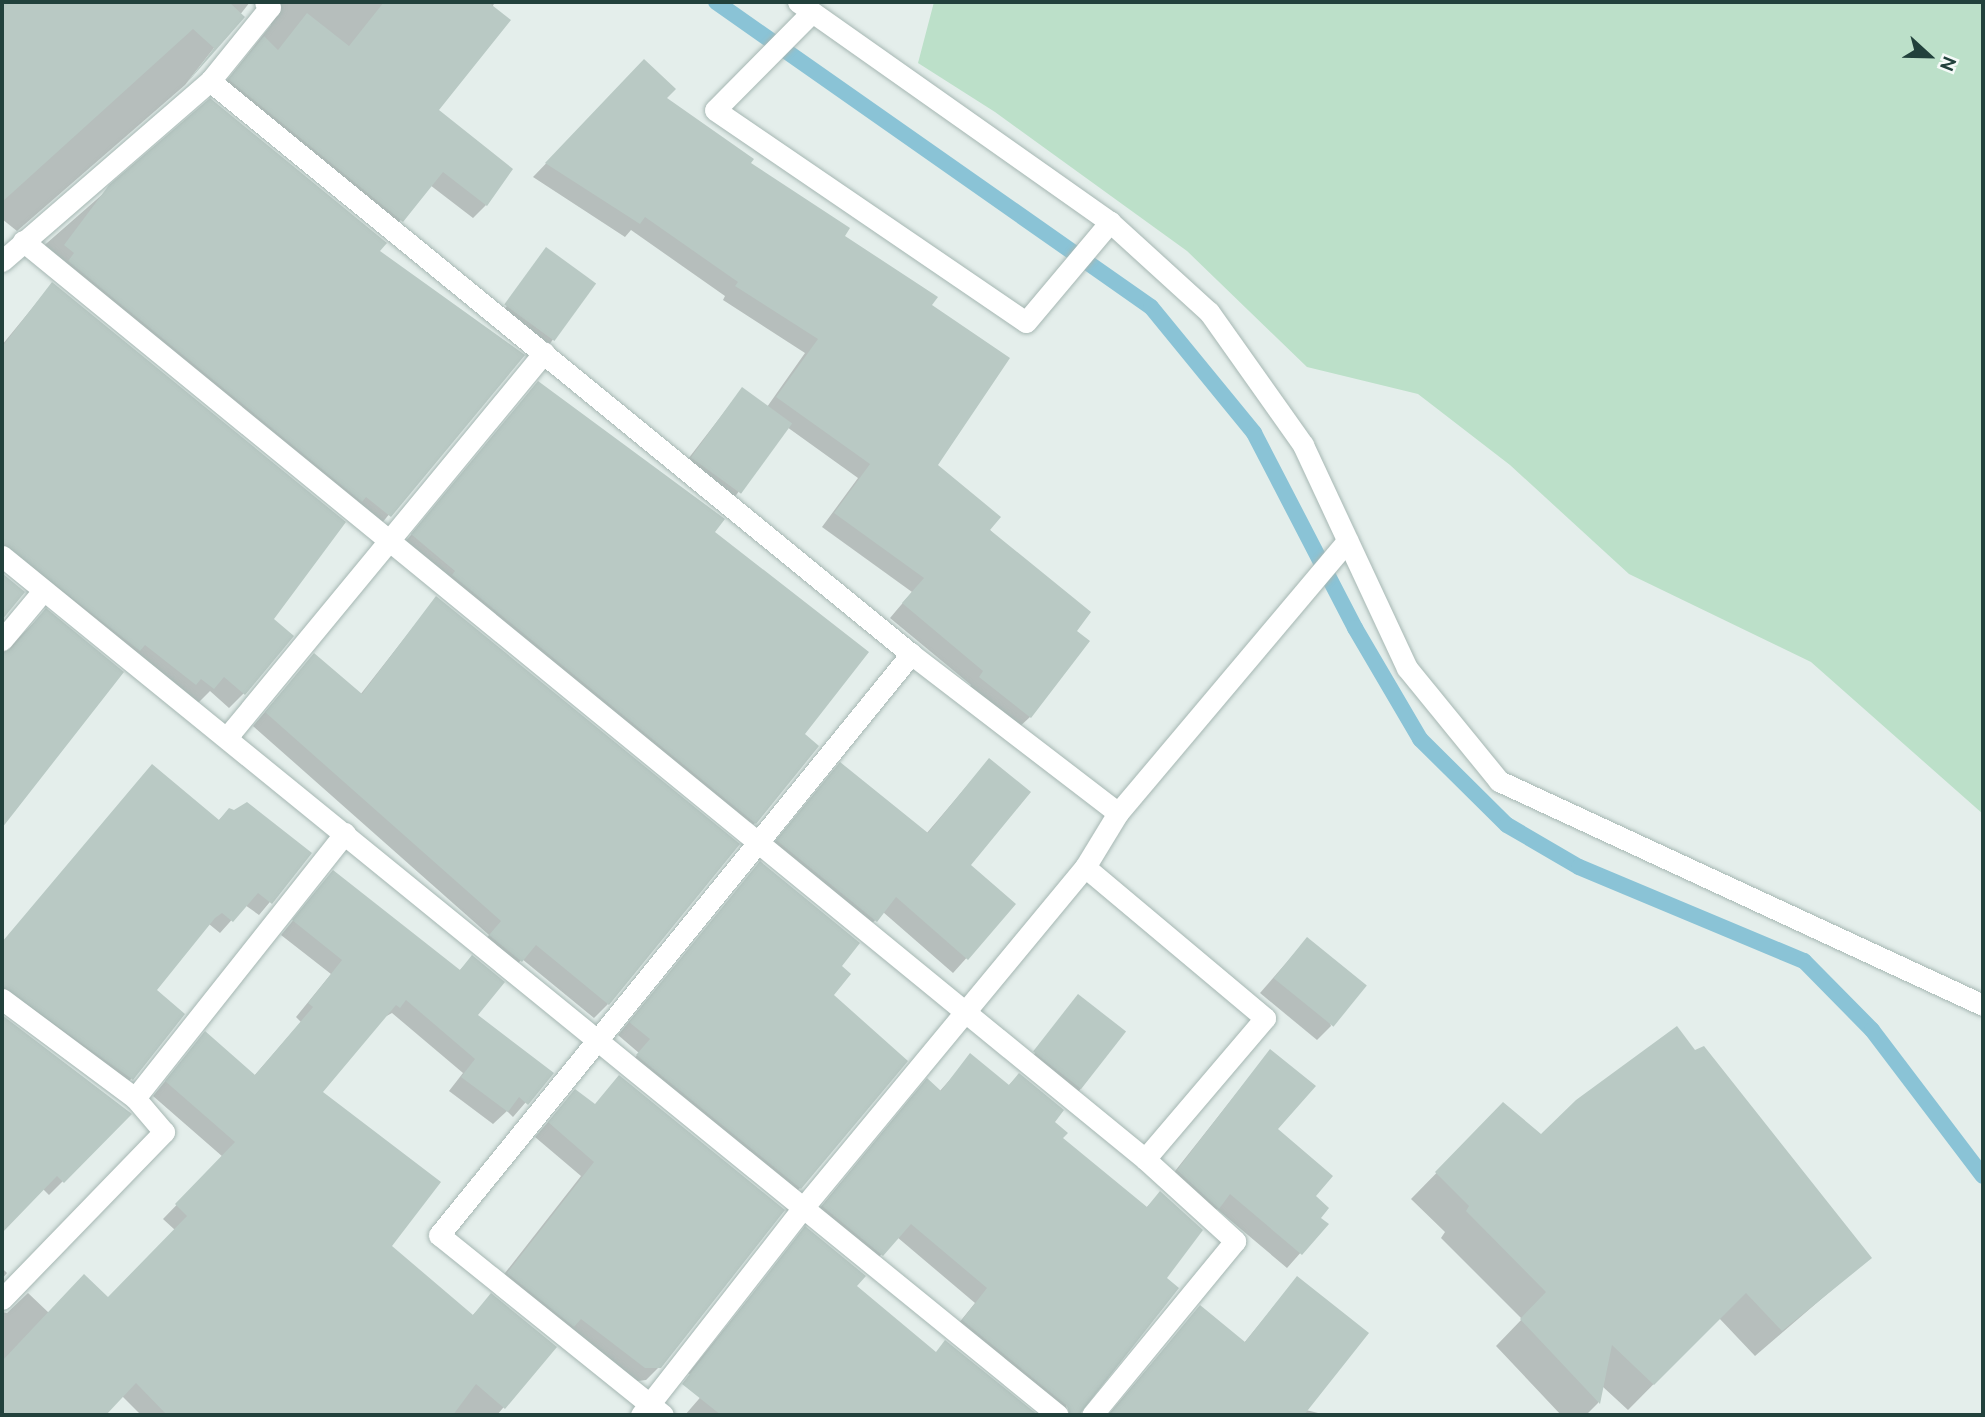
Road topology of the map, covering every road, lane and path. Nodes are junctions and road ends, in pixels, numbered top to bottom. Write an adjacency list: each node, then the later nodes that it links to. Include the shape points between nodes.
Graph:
1 (265, 2): 3 (street, via 270,7)
2 (805, 7): 4 (street); 4 (street, via 715,110 1026,322)
3 (210, 81): 5 (street); 7 (street)
4 (1110, 222): 9 (street, via 1209,312 1303,446)
5 (23, 241): 6 (street); 8 (street)
6 (2, 261)
7 (544, 353): 8 (street); 13 (street)
8 (386, 539): 14 (street); 17 (street)
9 (1347, 541): 15 (street); 20 (street, via 1407,668 1499,781)
10 (2, 556): 11 (street)
11 (43, 591): 12 (street); 14 (street)
12 (2, 640)
13 (911, 654): 15 (street); 17 (street)
14 (228, 736): 16 (street)
15 (1118, 813): 18 (street)
16 (345, 833): 22 (street); 23 (street)
17 (758, 842): 21 (street); 22 (street)
18 (1085, 867): 21 (street); 24 (street, via 1265,1018)
19 (2, 999): 23 (street)
20 (1983, 1006)
21 (965, 1011): 24 (street); 25 (street)
22 (595, 1039): 25 (street); 27 (street, via 439,1235)
23 (135, 1098): 26 (street, via 164,1132)
24 (1145, 1159): 29 (street, via 1235,1241)
25 (802, 1209): 27 (street); 28 (street)
26 (2, 1299)
27 (651, 1412)
28 (1058, 1415)
29 (1092, 1415)

